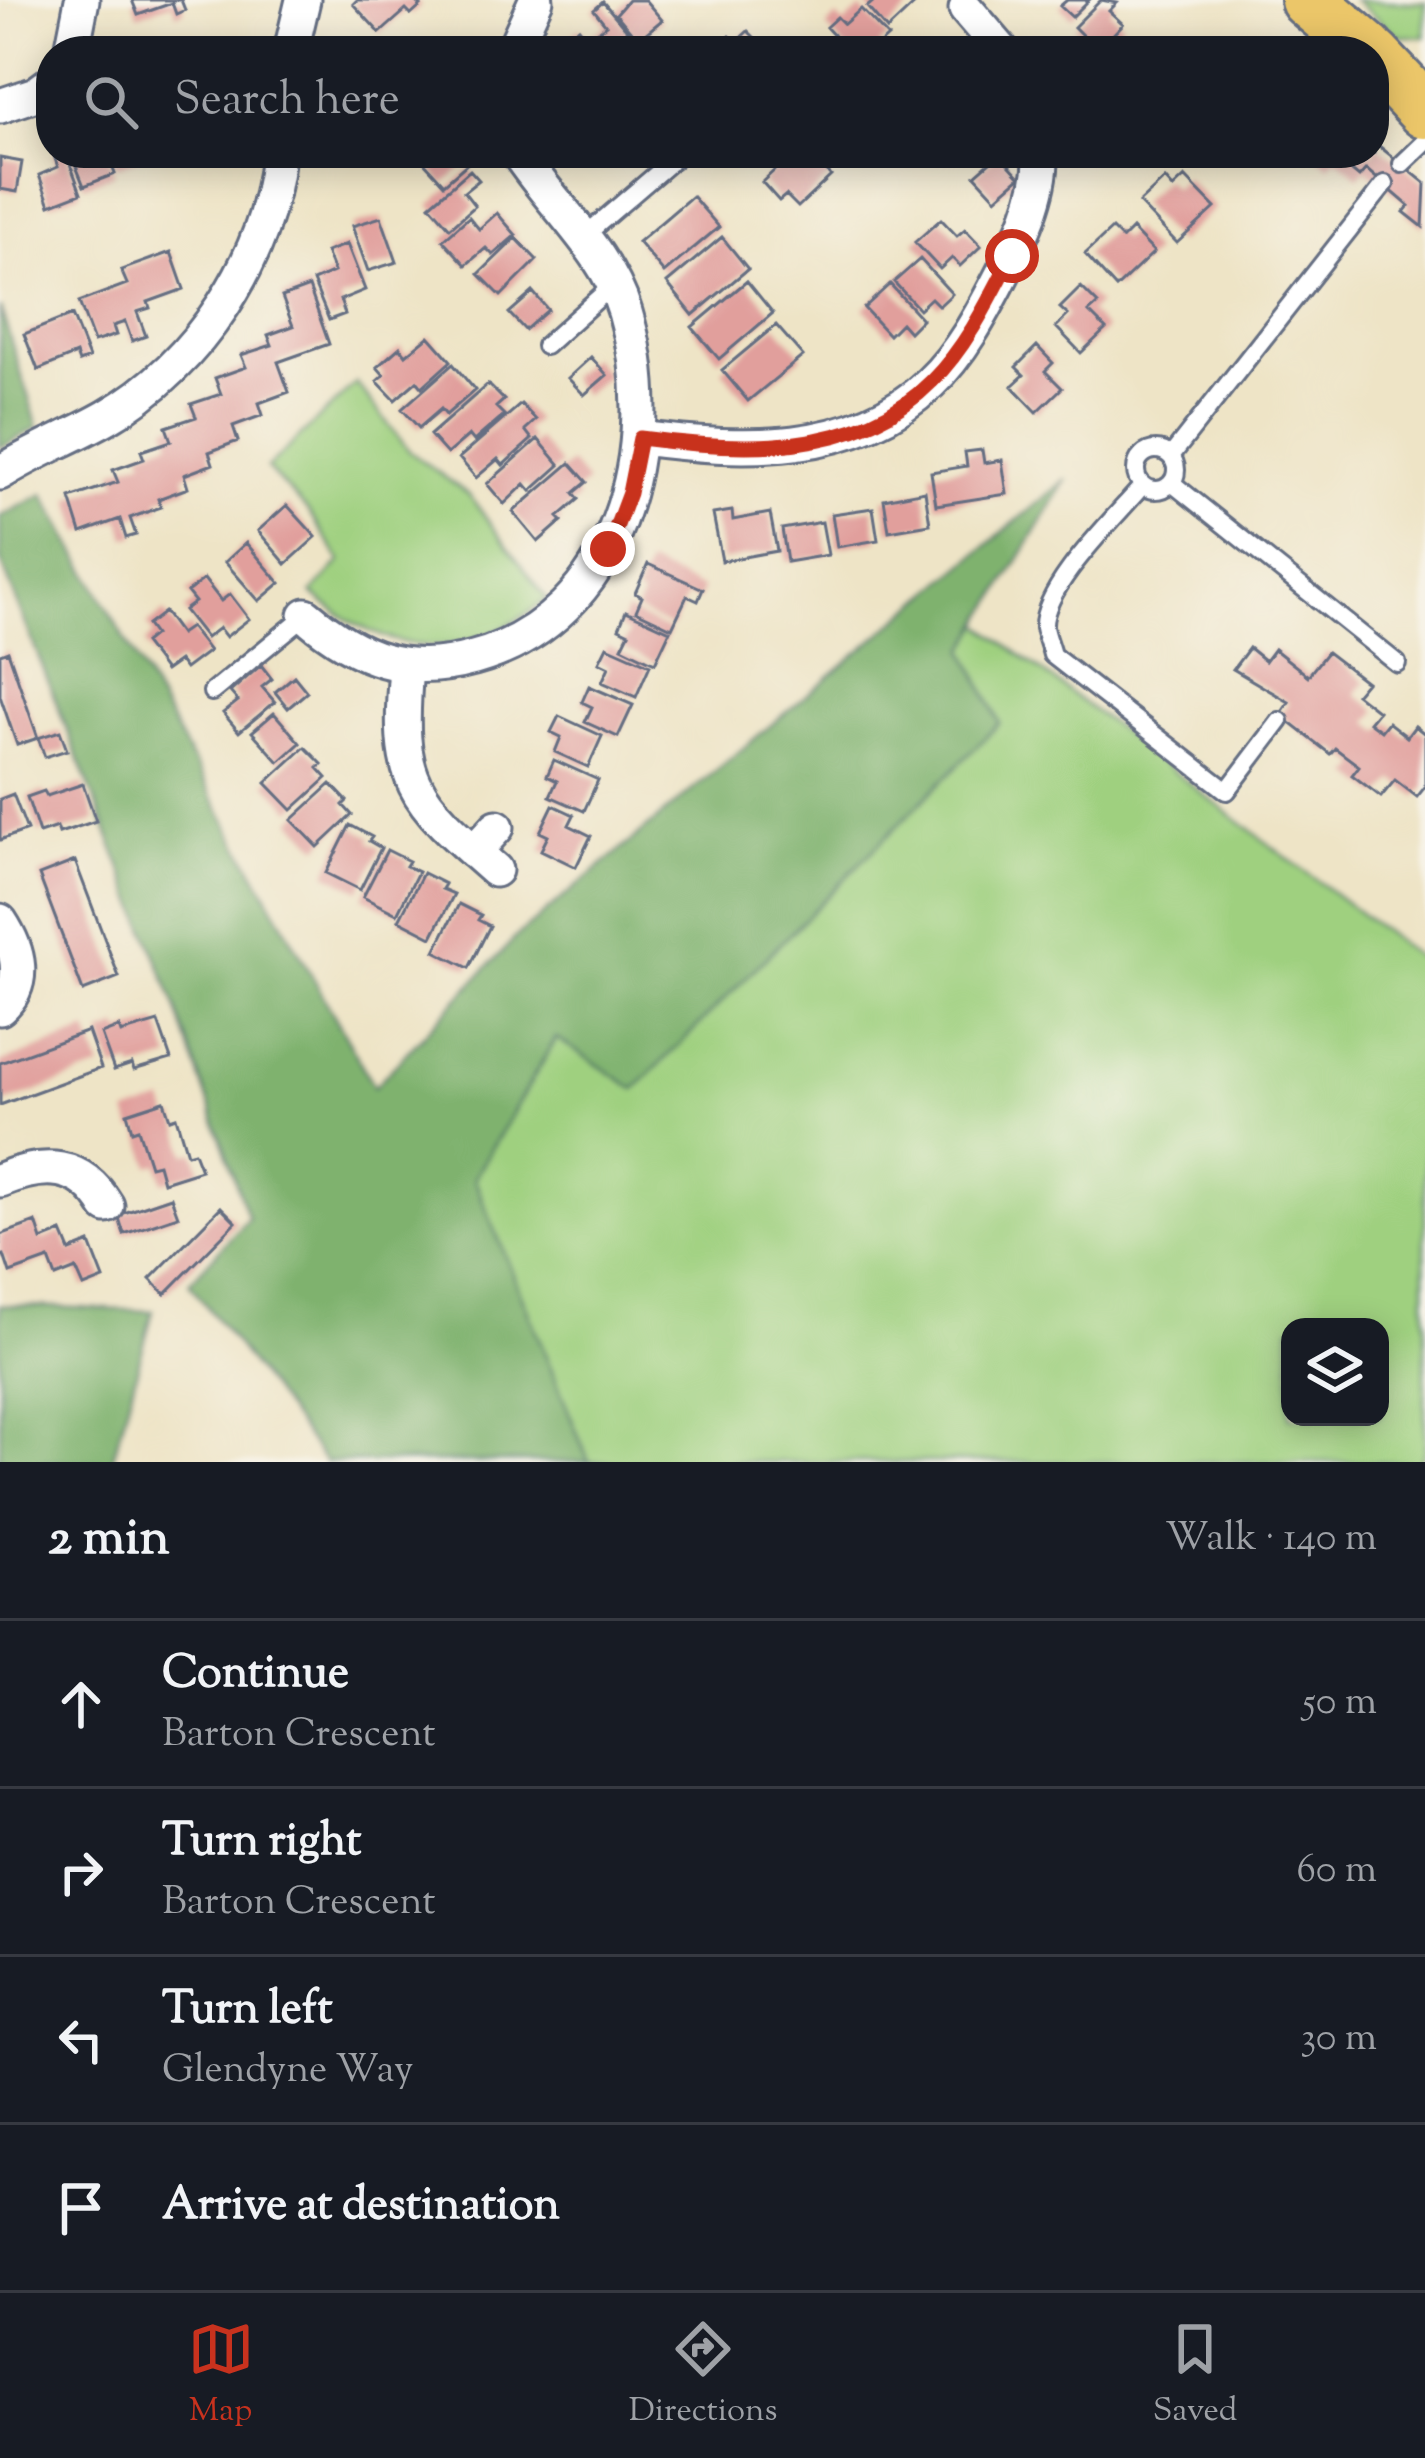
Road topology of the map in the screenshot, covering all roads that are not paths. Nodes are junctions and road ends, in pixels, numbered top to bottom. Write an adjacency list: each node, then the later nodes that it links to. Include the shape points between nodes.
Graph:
1 (82, 0): 6 (street)
2 (303, 0): 7 (street)
3 (536, 0): 8 (street)
4 (1308, 0): 10 (highway)
5 (966, 9): 9 (street)
6 (74, 36)
7 (295, 36)
8 (520, 36)
9 (989, 36)
10 (1350, 36)
11 (1389, 73): 14 (highway)
12 (36, 94): 13 (street)
13 (1, 101)
14 (1425, 111)
15 (1425, 142): 16 (lane)
16 (1402, 164)
17 (275, 168): 27 (street, via 241,275 193,344 109,417)
18 (528, 168): 22 (street)
19 (664, 168): 22 (lane)
20 (1042, 168): 25 (street, via 1012,256 979,320 931,383 876,422 806,443 750,447)
21 (1385, 184): 26 (lane)
22 (583, 237): 23 (street)
23 (613, 285): 24 (lane); 25 (street, via 634,353)
24 (544, 346)
25 (640, 438): 32 (street, via 608,549 574,599 498,652)
26 (1171, 456): 28 (lane); 29 (lane, via 1141,456)
27 (0, 473)
28 (1172, 483): 29 (lane, via 1163,490); 31 (lane)
29 (1142, 486): 34 (lane, via 1047,609 1052,655 1227,791)
30 (306, 615): 32 (street, via 362,653); 33 (lane)
31 (1397, 663)
32 (406, 668): 35 (street, via 404,751 416,791 484,861)
33 (212, 692)
34 (1280, 721)
35 (497, 827)
36 (0, 921): 37 (street, via 19,973 15,995)
37 (0, 1008)
38 (0, 1180): 39 (street, via 58,1168 94,1183)
39 (106, 1205)

